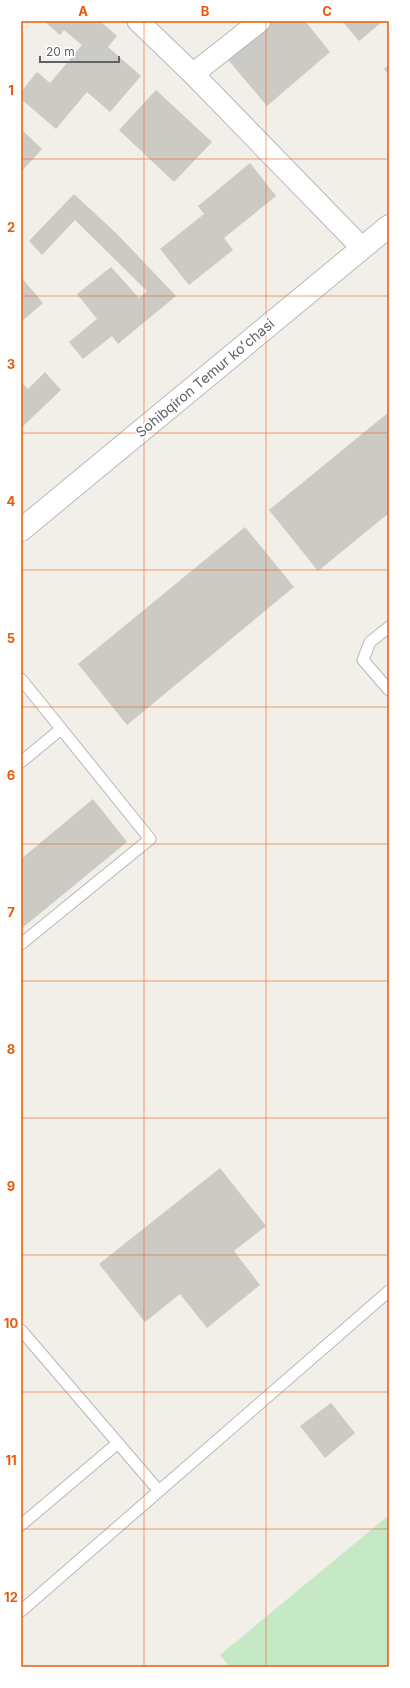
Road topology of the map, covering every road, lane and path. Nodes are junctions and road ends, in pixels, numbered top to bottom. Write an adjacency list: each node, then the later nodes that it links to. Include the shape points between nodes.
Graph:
1 (138, 21): 3 (street)
2 (260, 21): 3 (street)
3 (193, 74): 5 (street)
4 (389, 226): 5 (main road, Sohibqiron Temur koʻchasi)
5 (362, 248): 6 (main road, Sohibqiron Temur koʻchasi)
6 (21, 530)
7 (389, 627): 9 (lane, via 370,642 363,660)
8 (21, 679): 10 (lane)
9 (389, 690)
10 (62, 729): 11 (lane); 12 (lane, via 150,839)
11 (21, 762)
12 (21, 944)
13 (389, 1291): 16 (lane)
14 (21, 1330): 15 (lane)
15 (118, 1443): 16 (lane); 17 (lane)
16 (159, 1491): 18 (lane)
17 (21, 1525)
18 (21, 1611)

